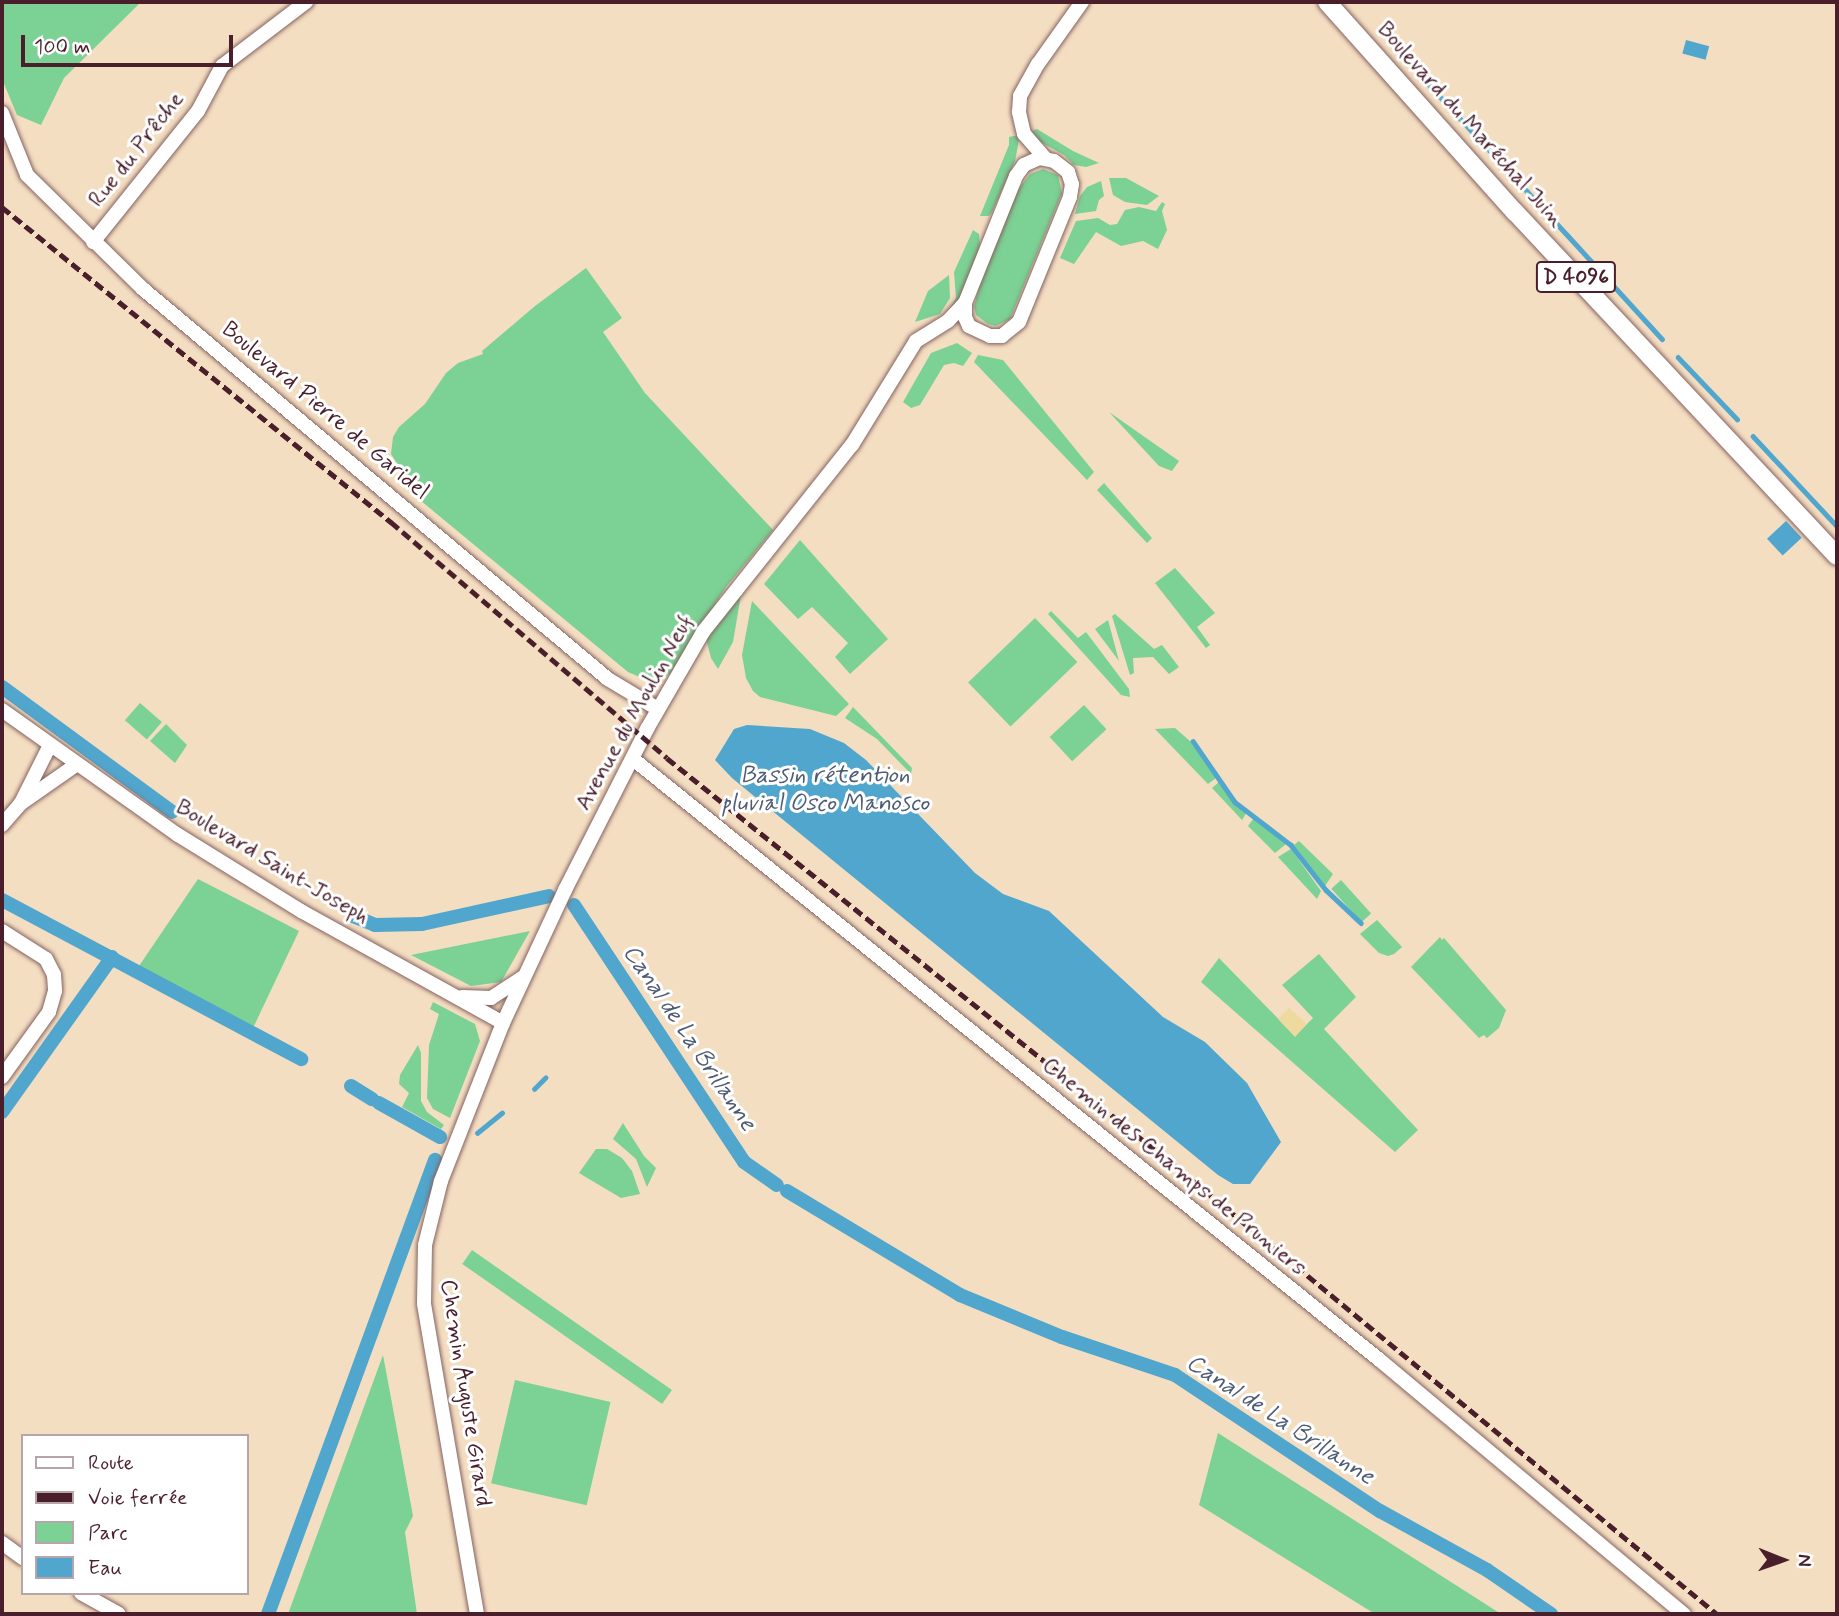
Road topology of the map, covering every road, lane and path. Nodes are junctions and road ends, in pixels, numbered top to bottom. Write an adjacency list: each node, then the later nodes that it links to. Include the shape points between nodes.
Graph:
1 (306, 2): 8 (street, Rue du Prêche, via 222,66 198,111)
2 (1082, 2): 5 (street, via 1022,90 1019,112)
3 (1327, 2): 12 (main road, Boulevard du Maréchal Juin / D 4096, via 1515,212)
4 (2, 113): 8 (street, Boulevard Pierre de Garidel, via 27,175)
5 (1024, 134): 6 (street); 7 (street)
6 (1045, 158): 7 (street); 11 (street, via 1063,166 1072,188 1026,307 1014,328 1002,336 990,336)
7 (1021, 168): 9 (street)
8 (93, 242): 13 (street, Boulevard Pierre de Garidel, via 608,679)
9 (965, 303): 10 (street, Avenue du Moulin Neuf); 11 (street)
10 (948, 321): 11 (street); 13 (street, Avenue du Moulin Neuf, via 916,341 840,462 709,624)
11 (970, 326)
12 (1837, 556)
13 (658, 709): 16 (street, Avenue du Moulin Neuf)
14 (2, 710): 15 (street, Boulevard Saint-Joseph)
15 (51, 745): 17 (street, Boulevard Saint-Joseph); 18 (street)
16 (633, 759): 21 (street, Avenue du Moulin Neuf); 31 (street, Chemin des Champs de Pruniers, via 1381,1362)
17 (76, 765): 18 (street); 22 (street, Boulevard Saint-Joseph, via 290,904)
18 (20, 804): 19 (street)
19 (2, 825)
20 (2, 931): 25 (street, via 38,952 52,969 55,992 49,1012)
21 (527, 973): 23 (street, via 499,995); 24 (street, Avenue du Moulin Neuf)
22 (457, 996): 23 (street); 24 (street, Boulevard Saint-Joseph)
23 (484, 999): 24 (street)
24 (503, 1023): 30 (street, Chemin Auguste Girard, via 441,1181 423,1261 427,1322)
25 (2, 1077)
26 (2, 1543): 27 (street)
27 (21, 1557)
28 (85, 1595): 29 (street)
29 (119, 1614)
30 (477, 1614)
31 (1684, 1614)

